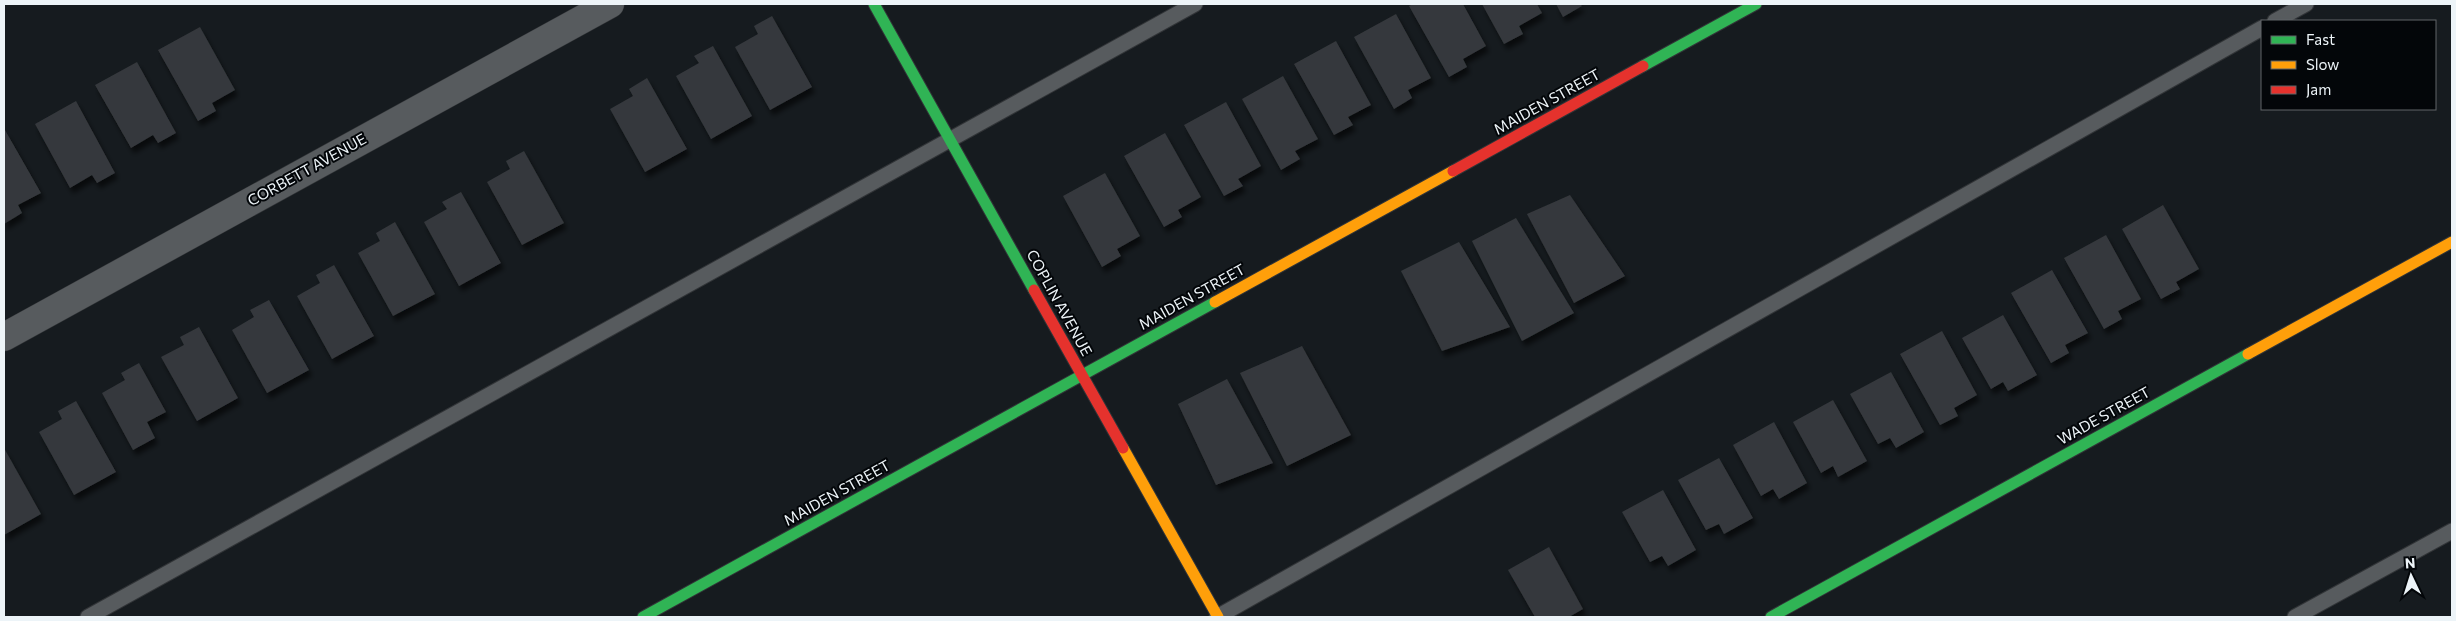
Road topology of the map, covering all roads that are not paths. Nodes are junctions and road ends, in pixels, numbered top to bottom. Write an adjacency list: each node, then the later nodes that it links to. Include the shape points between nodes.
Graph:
1 (610, 4): 10 (street, CORBETT AVENUE)
2 (874, 4): 8 (street, COPLIN AVENUE)
3 (1195, 4): 8 (lane)
4 (1756, 4): 11 (street, MAIDEN STREET)
5 (2306, 4): 6 (lane)
6 (2277, 20)
7 (2261, 29): 15 (lane)
8 (951, 140): 11 (street, COPLIN AVENUE); 13 (lane)
9 (2452, 242): 16 (street, WADE STREET)
10 (4, 337)
11 (1082, 375): 14 (street, MAIDEN STREET); 15 (street, COPLIN AVENUE)
12 (2452, 531): 17 (lane)
13 (88, 617)
14 (643, 617)
15 (1218, 617)
16 (1771, 617)
17 (2295, 617)

